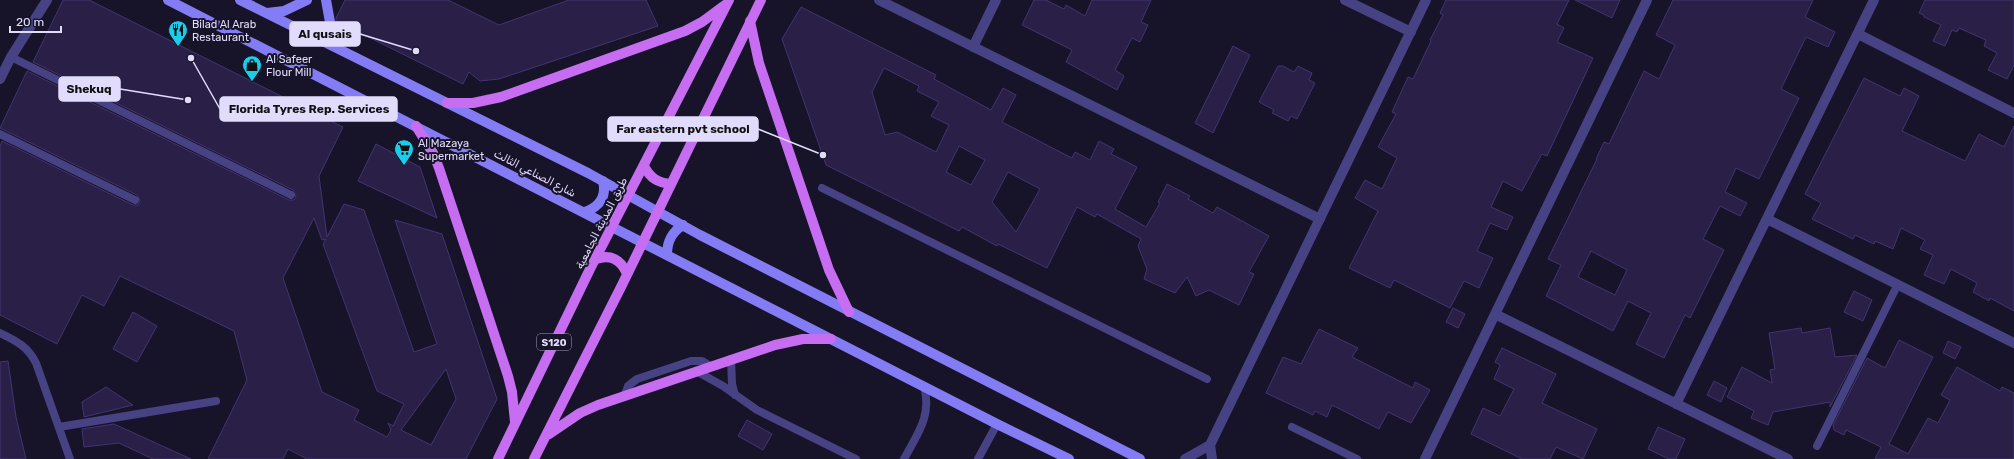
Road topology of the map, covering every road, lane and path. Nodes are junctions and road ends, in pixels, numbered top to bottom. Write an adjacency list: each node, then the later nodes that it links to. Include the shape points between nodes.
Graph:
1 (168, 0): 24 (main road, شارع الصناعي الثالث)
2 (240, 0): 14 (main road)
3 (307, 0): 14 (main road, via 284,11)
4 (326, 0): 19 (main road, via 331,28)
5 (761, 0): 15 (main road)
6 (879, 0): 18 (street)
7 (996, 0): 18 (street)
8 (1344, 0): 16 (street)
9 (1426, 0): 16 (street)
10 (1648, 0): 45 (street)
11 (1874, 0): 17 (street)
12 (46, 1): 20 (street)
13 (728, 2): 22 (main road, via 694,28 571,72 487,101); 26 (main road, طريق المدينة الجامعية / S120)
14 (267, 13): 19 (main road)
15 (750, 21): 28 (main road); 44 (main road, via 759,63 827,263)
16 (1410, 32): 35 (street)
17 (1858, 34): 23 (street); 36 (street)
18 (973, 47): 35 (street)
19 (339, 49): 22 (main road)
20 (11, 57): 21 (street); 30 (lane)
21 (0, 79)
22 (447, 102): 27 (main road)
23 (2014, 113)
24 (416, 126): 34 (main road, شارع الصناعي الثالث); 58 (main road, via 439,168 503,361 512,392)
25 (0, 134): 32 (lane)
26 (644, 166): 28 (main road, via 656,181); 31 (main road, طريق المدينة الجامعية / S120)
27 (603, 181): 31 (main road); 34 (main road, via 605,188 602,201)
28 (671, 184): 33 (main road)
29 (822, 188): 52 (lane)
30 (291, 195)
31 (629, 195): 33 (main road); 38 (main road, طريق المدينة الجامعية / S120)
32 (135, 200)
33 (658, 211): 37 (main road); 39 (main road)
34 (585, 212): 38 (main road, شارع الصناعي الثالث)
35 (1320, 219): 63 (street)
36 (1767, 219): 43 (street); 57 (street)
37 (684, 225): 40 (main road, via 677,229 669,240); 44 (main road)
38 (612, 226): 39 (main road, شارع الصناعي الثالث); 41 (main road, طريق المدينة الجامعية / S120)
39 (643, 242): 40 (main road, شارع الصناعي الثالث); 42 (main road)
40 (667, 255): 47 (main road, شارع الصناعي الثالث)
41 (596, 259): 42 (main road, via 602,256 616,259); 58 (main road, طريق المدينة الجامعية / S120)
42 (627, 274): 62 (main road)
43 (1898, 284): 48 (street); 64 (lane)
44 (849, 312): 72 (main road)
45 (1495, 314): 57 (street); 76 (street)
46 (0, 333): 60 (lane, via 22,344 31,352)
47 (831, 339): 49 (main road, via 789,341); 53 (main road, شارع الصناعي الثالث)
48 (2014, 343)
49 (731, 359): 50 (main road); 54 (lane)
50 (710, 366): 51 (main road); 55 (lane, via 702,361 691,361 637,379 628,386)
51 (696, 371): 54 (lane); 55 (main road)
52 (1207, 379)
53 (924, 386): 59 (main road, شارع الصناعي الثالث); 69 (lane, via 927,400 926,416)
54 (735, 396): 68 (lane, via 757,410)
55 (624, 397): 62 (main road, via 580,413)
56 (216, 401): 60 (lane)
57 (1676, 404): 77 (street)
58 (515, 424): 66 (main road, طريق المدينة الجامعية / S120)
59 (997, 424): 70 (lane); 71 (main road, شارع الصناعي الثالث)
60 (59, 427): 65 (lane)
61 (1292, 427): 75 (lane)
62 (545, 437): 67 (main road)
63 (1210, 445): 73 (street); 74 (street)
64 (1817, 446)
65 (70, 459)
66 (498, 459)
67 (534, 459)
68 (856, 459)
69 (904, 459)
70 (978, 459)
71 (1069, 459)
72 (1140, 459)
73 (1186, 459)
74 (1212, 459)
75 (1357, 459)
76 (1425, 459)
77 (1788, 459)

